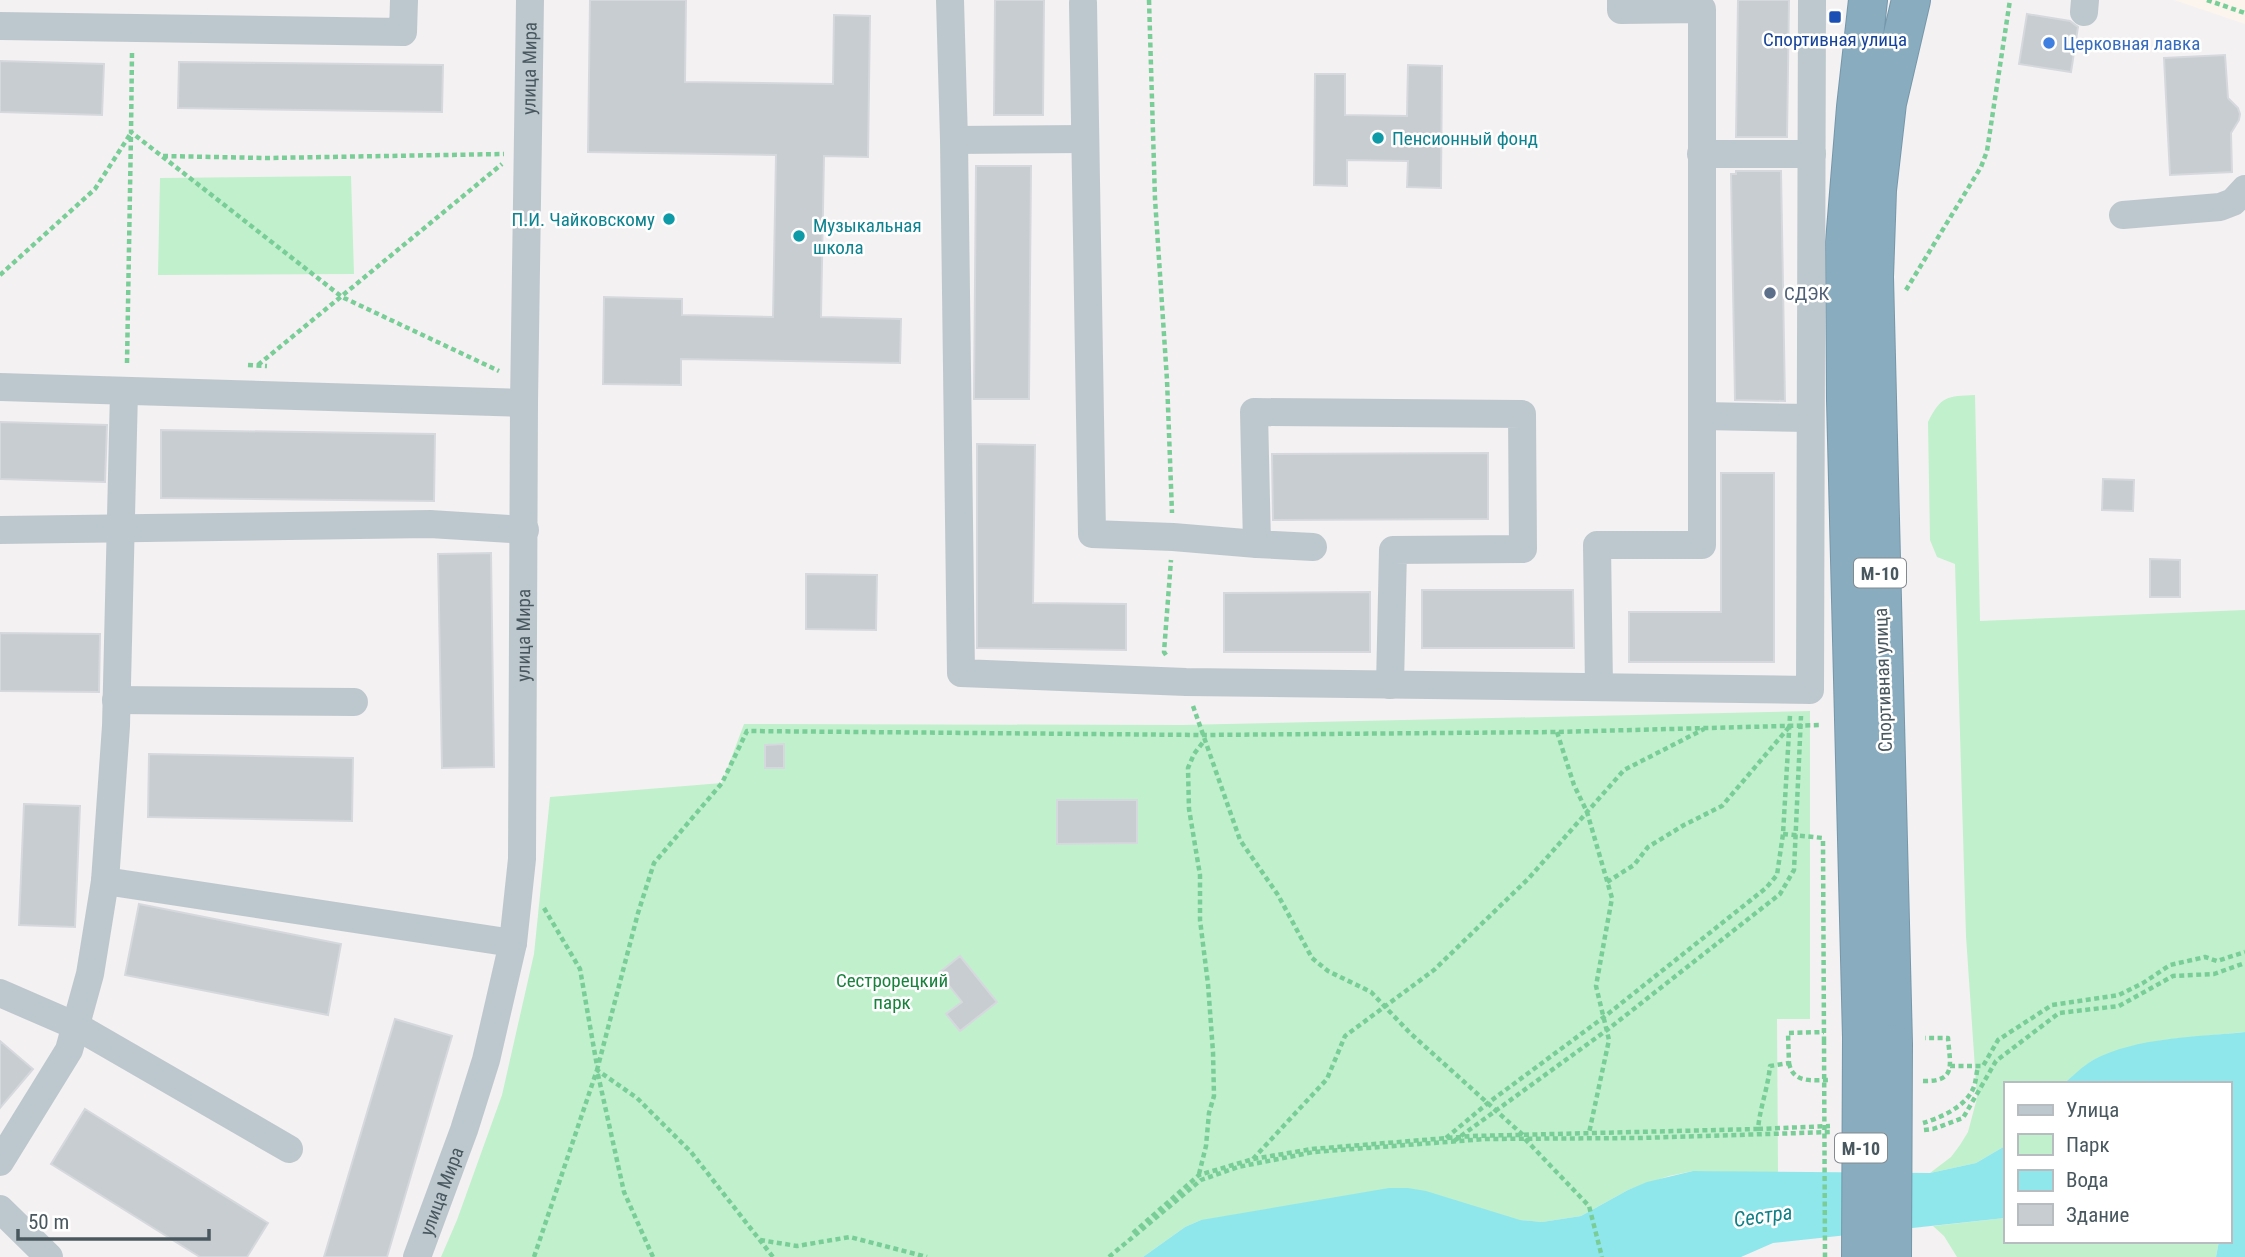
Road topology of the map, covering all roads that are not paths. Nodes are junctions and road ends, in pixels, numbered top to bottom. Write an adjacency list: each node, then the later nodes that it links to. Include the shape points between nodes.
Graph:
1 (404, 0): 9 (street, via 403,32)
2 (530, 0): 19 (street, улица Мира)
3 (950, 0): 12 (street)
4 (1621, 0): 13 (street, via 1621,10 1702,9)
5 (1812, 0): 14 (street)
6 (1868, 0): 10 (highway, М-10)
7 (1911, 0): 10 (highway, М-10)
8 (1083, 3): 11 (street)
9 (0, 26)
10 (1871, 105): 35 (highway, Спортивная улица / М-10, via 1845,242 1846,347)
11 (1085, 139): 12 (street); 25 (street, via 1092,534)
12 (954, 140): 27 (street, via 961,673)
13 (1702, 154): 14 (street); 20 (street)
14 (1812, 154): 21 (street)
15 (2245, 190): 16 (street, via 2220,207)
16 (2123, 215)
17 (0, 387): 18 (street)
18 (124, 391): 19 (street); 23 (street)
19 (524, 403): 24 (street, улица Мира)
20 (1702, 415): 21 (street); 28 (street, via 1702,545 1597,545)
21 (1810, 418): 28 (street, via 1810,690)
22 (0, 530): 23 (street)
23 (122, 530): 24 (street, via 430,524); 29 (street)
24 (525, 530): 32 (street, улица Мира, via 522,859)
25 (1257, 544): 26 (street); 27 (street, via 1254,412 1522,414 1523,549 1394,550)
26 (1313, 547)
27 (1390, 685): 28 (street)
28 (1599, 688)
29 (116, 700): 30 (street); 31 (street)
30 (354, 702)
31 (105, 881): 32 (street); 34 (street, via 90,974)
32 (513, 943): 40 (street, улица Мира, via 482,1072)
33 (0, 993): 34 (street)
34 (76, 1026): 36 (street); 37 (street, via 69,1050)
35 (1894, 1042): 41 (highway, Спортивная улица / М-10, bridge); 42 (highway, Спортивная улица / М-10, bridge)
36 (289, 1149)
37 (0, 1162)
38 (0, 1209): 39 (street)
39 (49, 1257)
40 (417, 1257)
41 (1861, 1257)
42 (1892, 1257)

